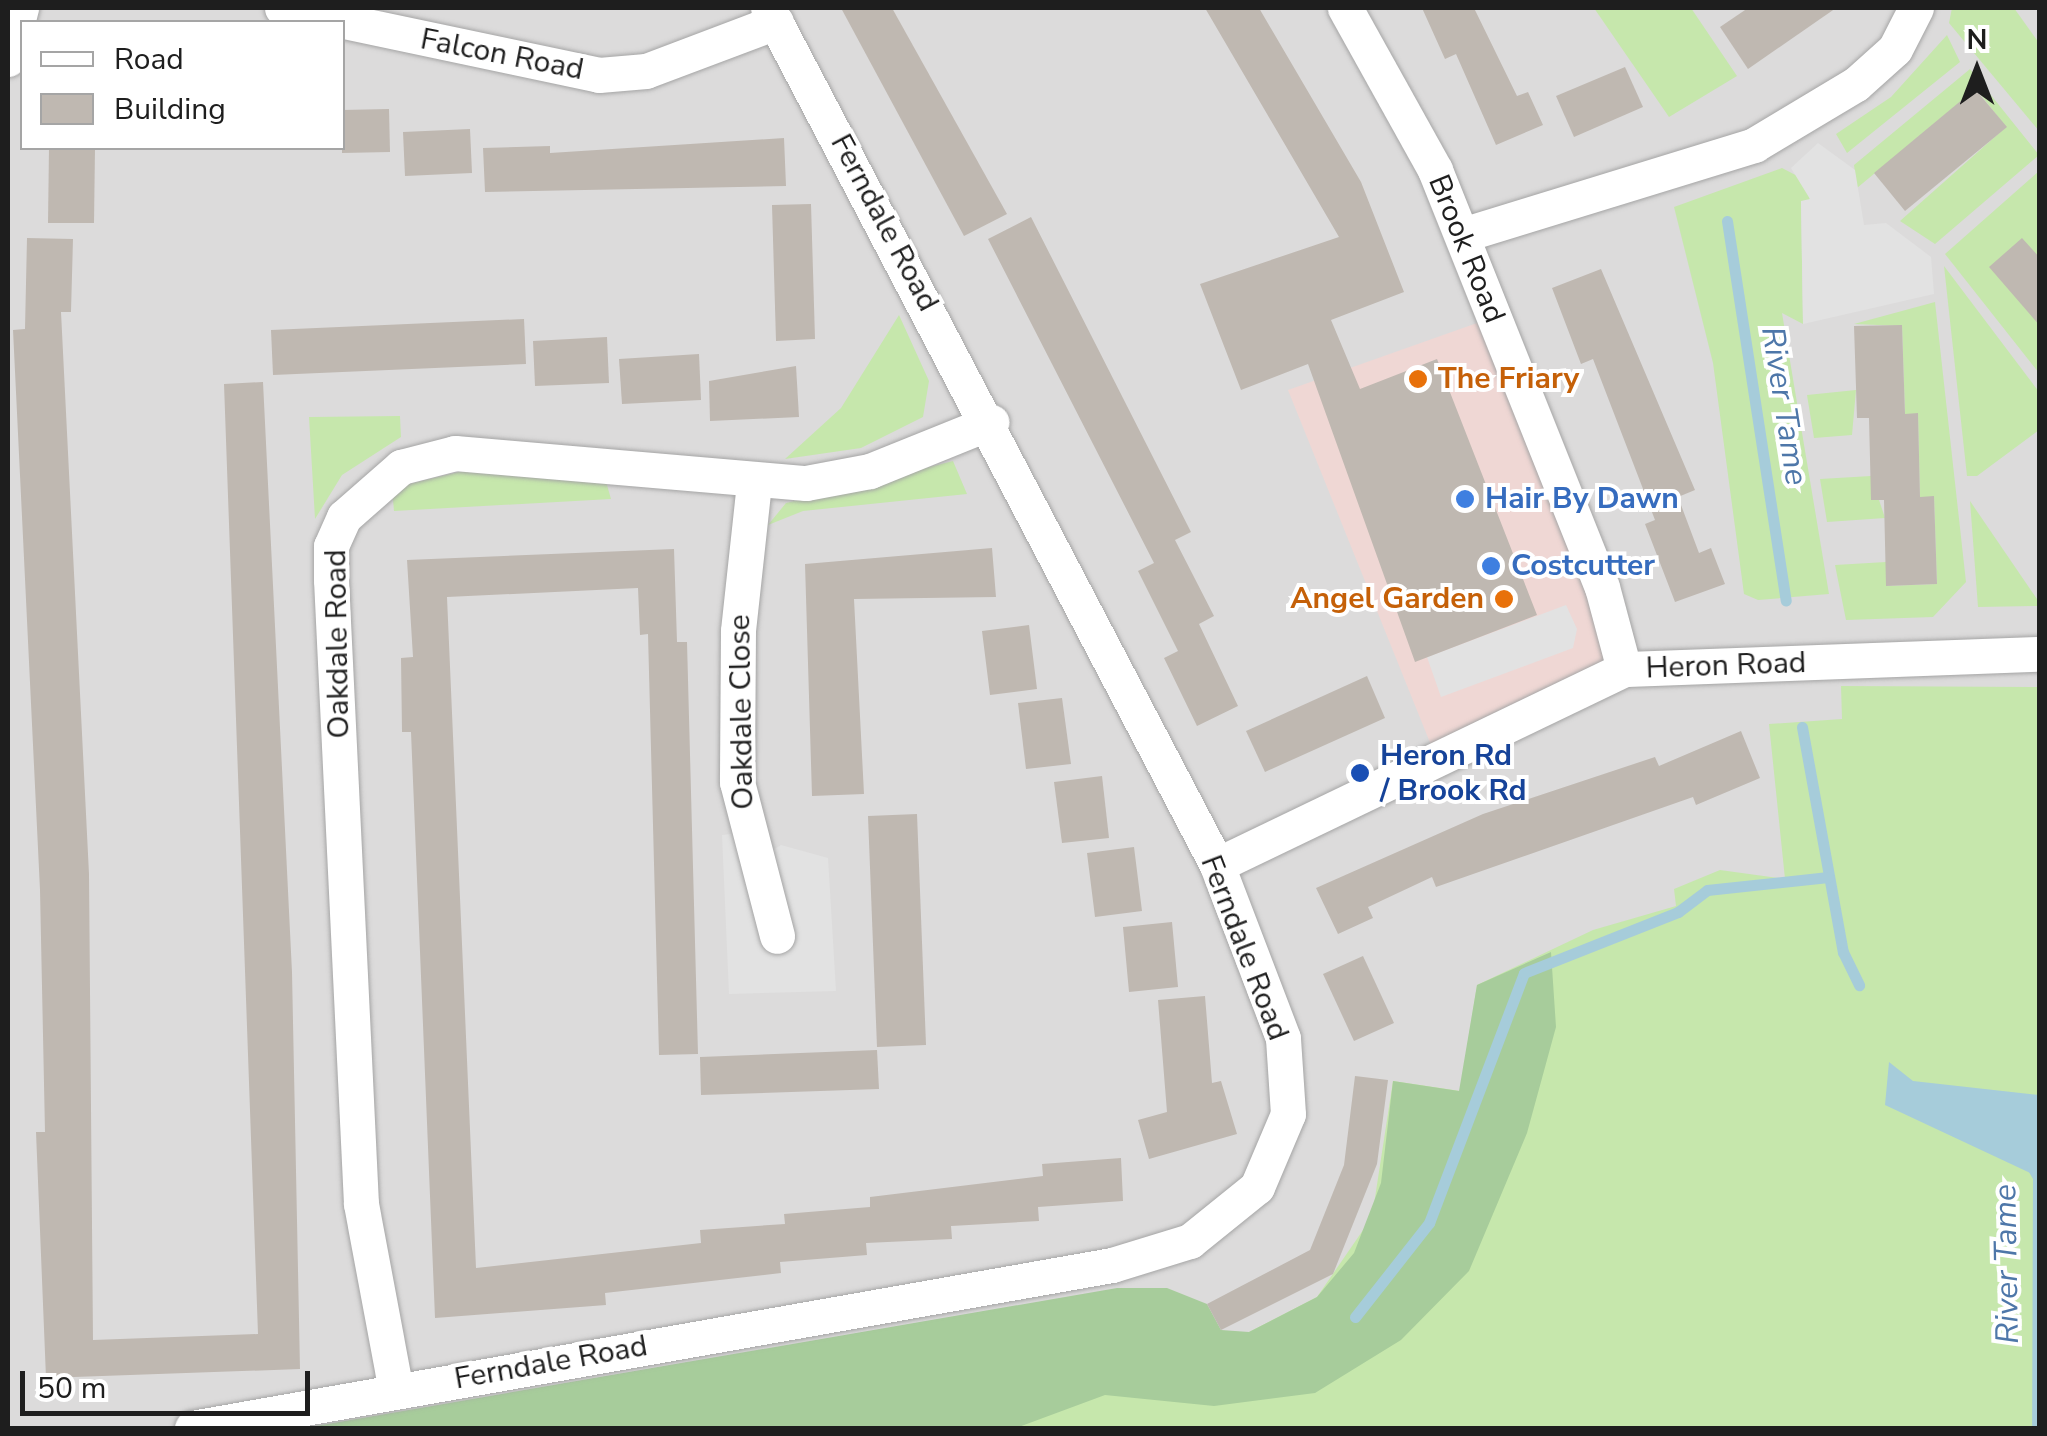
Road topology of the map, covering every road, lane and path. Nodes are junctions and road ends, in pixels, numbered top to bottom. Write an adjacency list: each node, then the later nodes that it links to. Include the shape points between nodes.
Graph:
1 (21, 8): 8 (street)
2 (282, 8): 6 (street, Falcon Road)
3 (1345, 8): 9 (street, Brook Road)
4 (1916, 8): 9 (street, via 1895,49 1856,84 1754,145)
5 (772, 15): 7 (street, Falcon Road, via 646,71 600,75); 10 (street, Ferndale Road)
6 (339, 20)
7 (345, 21)
8 (8, 59)
9 (1462, 235): 13 (street, Brook Road, via 1618,632)
10 (991, 422): 11 (street, Oakdale Road, via 854,476); 14 (street, Ferndale Road)
11 (754, 483): 15 (street, Oakdale Close, via 738,616 737,782); 16 (street, Oakdale Road, via 455,454 378,481 332,546 360,1204)
12 (2040, 654): 13 (street, Heron Road)
13 (1624, 669): 14 (street, Heron Road)
14 (1217, 865): 16 (street, Ferndale Road, via 1283,1038 1288,1114 1257,1187 1190,1241 1112,1265)
15 (777, 936)
16 (396, 1391): 17 (street, Ferndale Road)
17 (192, 1428)

